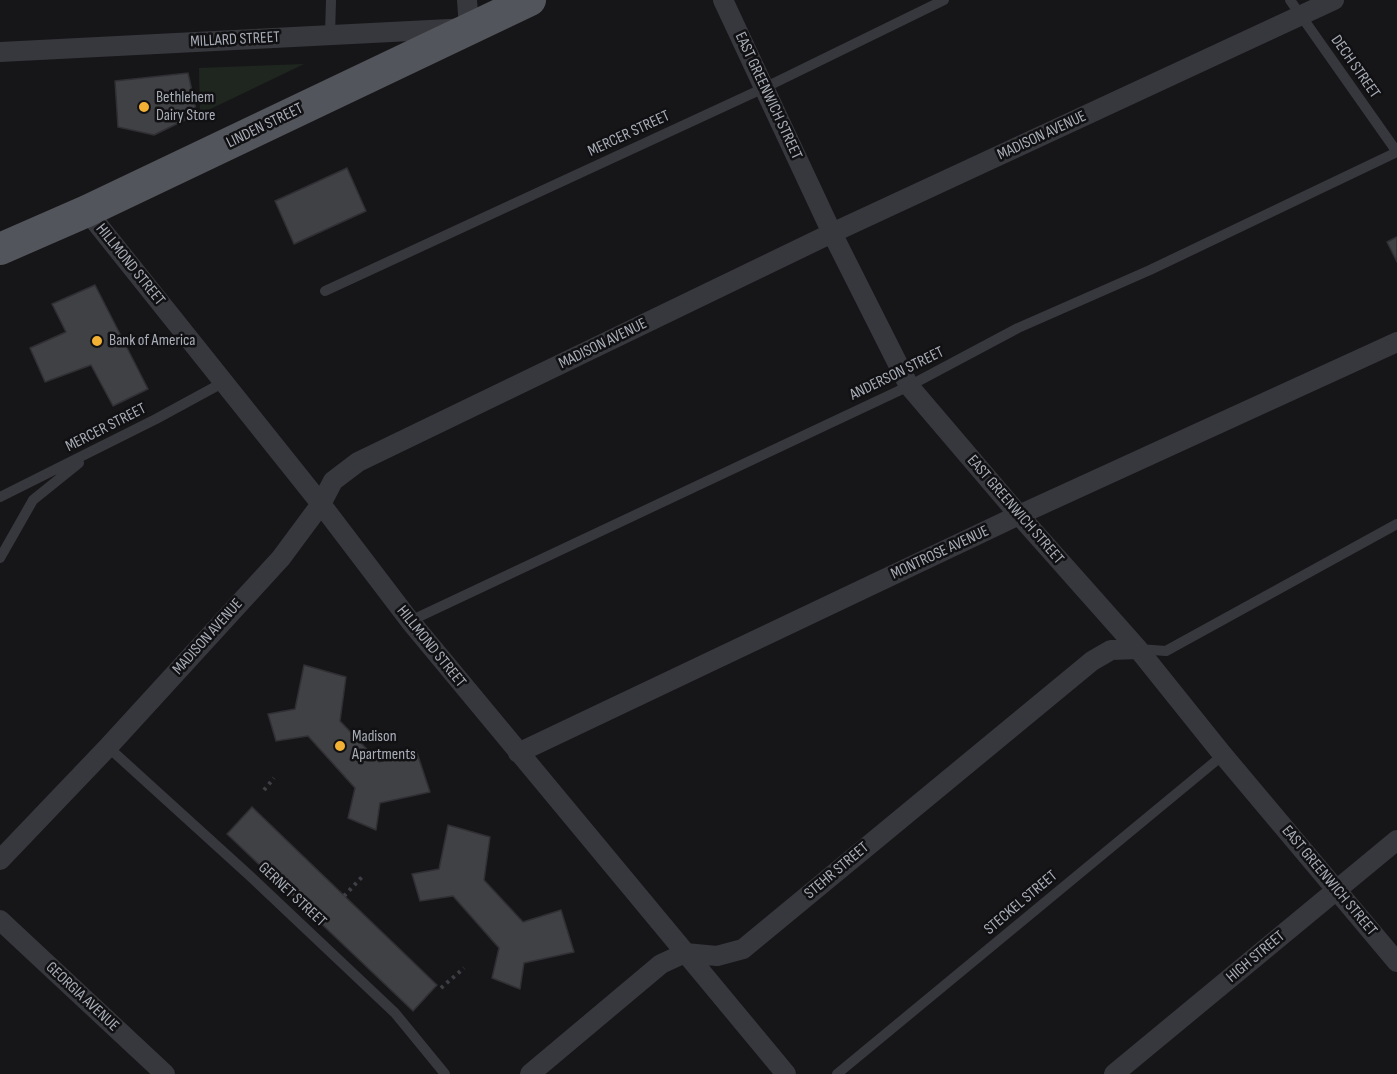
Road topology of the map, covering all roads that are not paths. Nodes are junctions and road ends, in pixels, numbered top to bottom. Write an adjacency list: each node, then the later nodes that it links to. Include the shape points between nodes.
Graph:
1 (331, 0): 8 (lane)
2 (530, 0): 7 (main road, LINDEN STREET)
3 (723, 0): 10 (street, EAST GREENWICH STREET)
4 (944, 0): 10 (lane, MERCER STREET)
5 (1334, 0): 6 (street, MADISON AVENUE)
6 (1295, 8): 11 (lane, DECH STREET); 13 (street, MADISON AVENUE)
7 (468, 14): 8 (street, MILLARD STREET); 12 (main road, LINDEN STREET)
8 (330, 35): 9 (street, MILLARD STREET)
9 (0, 52)
10 (764, 88): 13 (street, EAST GREENWICH STREET); 15 (lane, MERCER STREET)
11 (1396, 152): 18 (lane, ANDERSON STREET, via 1150,270 1018,328)
12 (87, 211): 14 (main road, LINDEN STREET); 17 (street, HILLMOND STREET)
13 (832, 233): 18 (street, EAST GREENWICH STREET); 21 (street, MADISON AVENUE, via 358,462 333,481)
14 (0, 249)
15 (325, 291)
16 (1397, 342): 22 (street, MONTROSE AVENUE)
17 (224, 382): 19 (lane, MERCER STREET); 21 (street, HILLMOND STREET)
18 (909, 386): 22 (street, EAST GREENWICH STREET); 25 (lane, ANDERSON STREET)
19 (95, 450): 20 (lane, MERCER STREET); 24 (lane, via 33,500)
20 (0, 497)
21 (321, 504): 25 (street, HILLMOND STREET); 27 (street, MADISON AVENUE, via 280,558)
22 (1019, 515): 26 (street, EAST GREENWICH STREET); 28 (street, MONTROSE AVENUE)
23 (1397, 524): 26 (lane, via 1166,651)
24 (0, 558)
25 (410, 621): 28 (street, HILLMOND STREET)
26 (1138, 649): 29 (street, EAST GREENWICH STREET); 34 (street, STEHR STREET, via 1111,651 1092,661 743,949 717,956)
27 (108, 747): 31 (street, MADISON AVENUE); 37 (lane, GERNET STREET, via 395,1013)
28 (518, 753): 34 (street, HILLMOND STREET)
29 (1223, 755): 32 (street, EAST GREENWICH STREET); 40 (lane, STECKEL STREET)
30 (1397, 840): 32 (street, HIGH STREET)
31 (0, 860)
32 (1337, 890): 35 (street, EAST GREENWICH STREET); 41 (street, HIGH STREET)
33 (0, 920): 36 (street, GEORGIA AVENUE)
34 (685, 953): 38 (street, via 661,964); 39 (street, HILLMOND STREET)
35 (1397, 962)
36 (165, 1074)
37 (445, 1074)
38 (530, 1074)
39 (786, 1074)
40 (837, 1074)
41 (1114, 1074)

